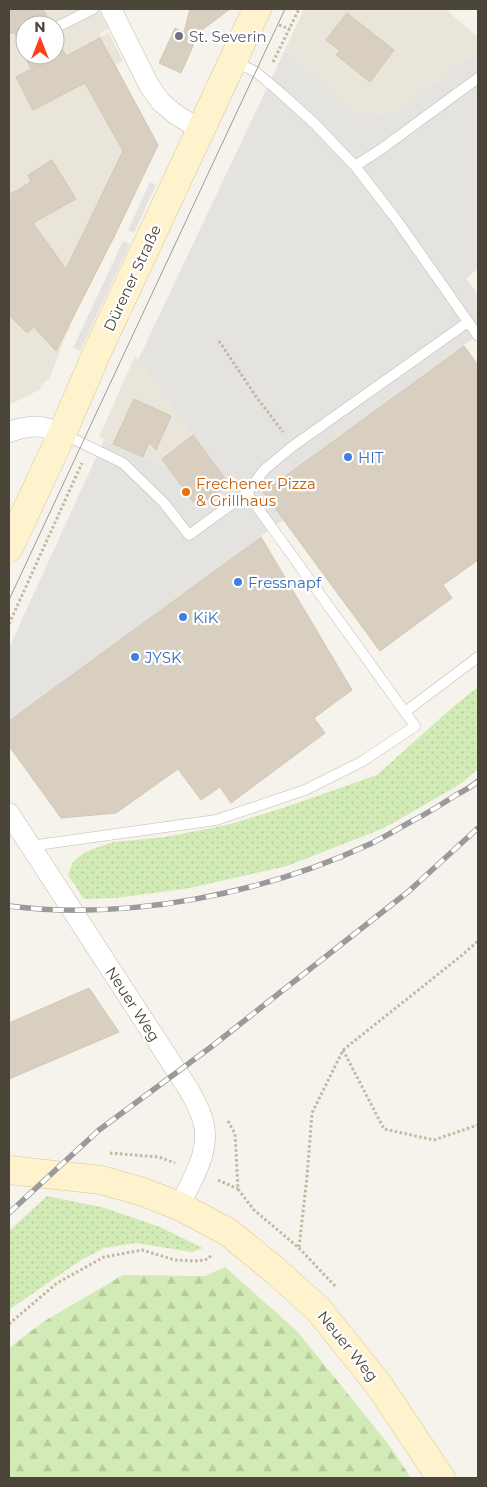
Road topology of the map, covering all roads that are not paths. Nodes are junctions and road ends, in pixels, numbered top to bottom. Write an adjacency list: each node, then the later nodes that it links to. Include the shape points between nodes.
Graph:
1 (93, 9): 4 (lane)
2 (111, 9): 7 (street, via 150,87 161,102)
3 (258, 9): 5 (main road, Dürener Straße)
4 (65, 23)
5 (234, 61): 7 (main road, Dürener Straße); 8 (lane, via 256,72 314,123)
6 (478, 78): 8 (lane)
7 (201, 130): 12 (main road, Dürener Straße)
8 (355, 166): 9 (lane)
9 (468, 322): 10 (lane); 13 (lane, via 293,446 264,470)
10 (478, 336)
11 (9, 432): 12 (street, via 32,426 49,427)
12 (62, 434): 13 (lane, via 122,463 164,502 189,535); 14 (main road, Dürener Straße)
13 (247, 492): 16 (lane)
14 (9, 548)
15 (478, 657): 16 (lane)
16 (405, 712): 18 (lane, via 414,726 363,761 305,790 216,820)
17 (9, 813): 18 (street, Neuer Weg)
18 (30, 846): 20 (street, Neuer Weg, via 189,1090 202,1116 205,1150)
19 (9, 1170): 20 (main road, Neuer Weg, via 101,1180)
20 (179, 1206): 21 (main road, Neuer Weg, via 228,1232 318,1309 378,1384)
21 (441, 1478)

